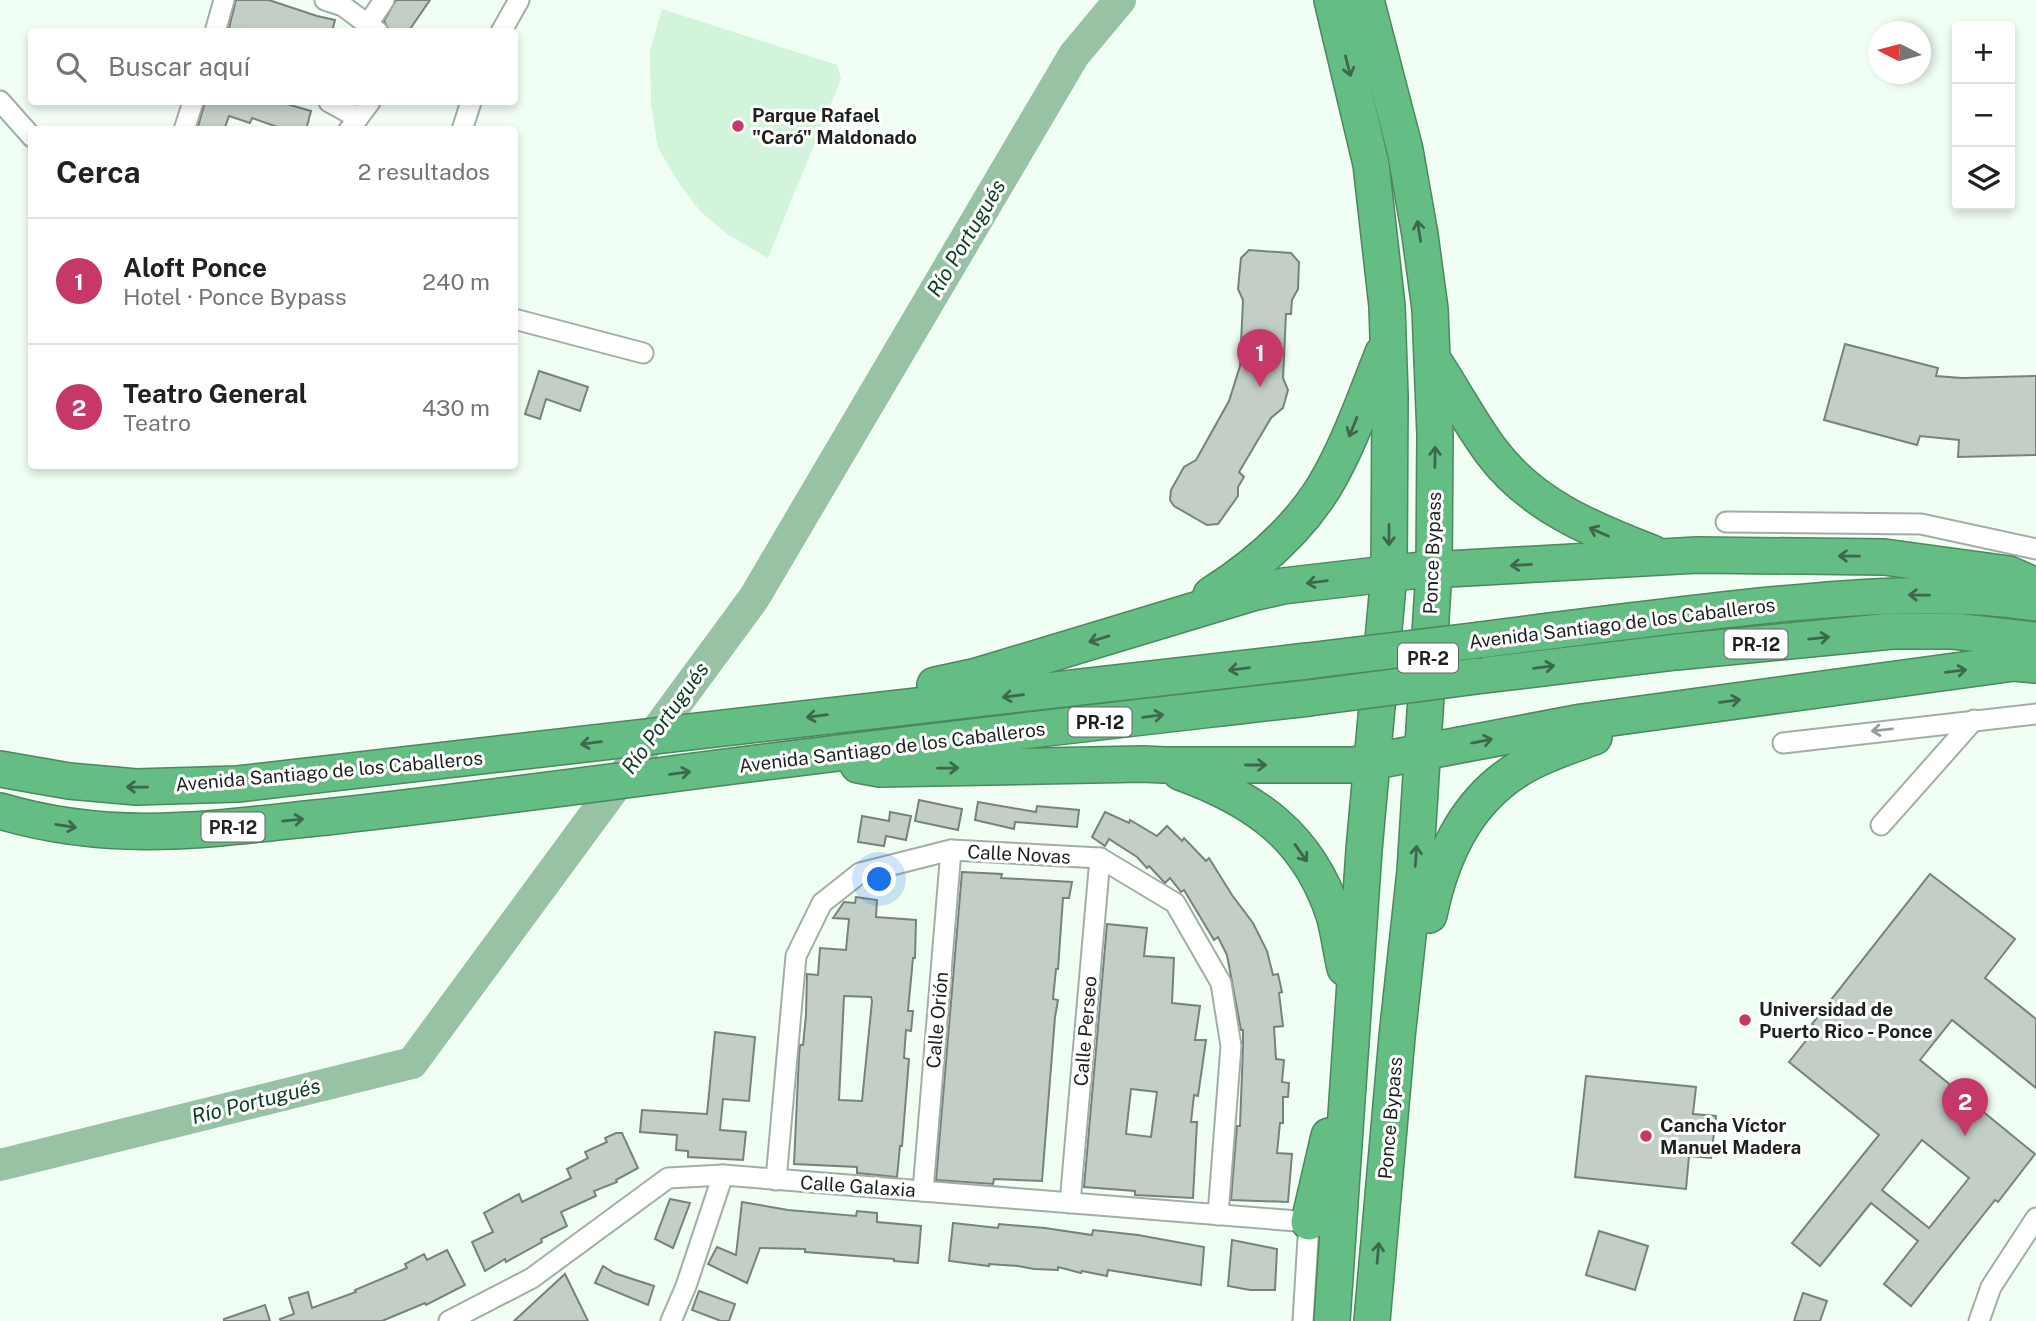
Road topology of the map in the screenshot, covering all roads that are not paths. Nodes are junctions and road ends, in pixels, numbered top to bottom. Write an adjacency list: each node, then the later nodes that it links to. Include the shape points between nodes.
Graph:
1 (225, 0): 7 (street)
2 (325, 0): 8 (street, via 343,6)
3 (384, 0): 8 (street)
4 (519, 0): 9 (street)
5 (1332, 0): 20 (highway, PR-2, one-way to 20, via 1371,164)
6 (1366, 0): 22 (highway, Ponce Bypass / PR-2, one-way to 6, via 1430,309 1405,150)
7 (216, 28)
8 (373, 28)
9 (503, 28)
10 (0, 102): 18 (street)
11 (192, 105): 16 (street)
12 (332, 105): 15 (street)
13 (368, 105): 15 (street)
14 (470, 105): 17 (street)
15 (353, 124)
16 (185, 126)
17 (463, 126)
18 (28, 133)
19 (518, 320): 21 (street)
20 (1388, 341): 27 (highway, PR-2, one-way to 27); 30 (highway, one-way to 30, via 1347,441 1324,487 1299,521 1242,575)
21 (643, 353)
22 (1433, 360): 25 (highway, one-way to 22, via 1594,531 1512,476); 26 (highway, Ponce Bypass / PR-2, one-way to 22)
23 (1726, 523): 24 (street, via 1921,524)
24 (2036, 549)
25 (1662, 557): 26 (highway, one-way to 26); 28 (highway, one-way to 25, via 2009,574 1884,556)
26 (1434, 570): 27 (highway); 39 (highway, Ponce Bypass / PR-2)
27 (1389, 574): 30 (highway, one-way to 30, via 1283,586); 41 (highway, PR-2)
28 (2036, 586)
29 (2036, 603): 33 (highway, Avenida Santiago de los Caballeros / PR-12, one-way to 33, bridge, via 1892,594 1307,661)
30 (1164, 619): 33 (highway, one-way to 33)
31 (2036, 640): 40 (highway, Avenida Santiago de los Caballeros / PR-12, one-way to 31, bridge, via 1639,656 1892,631 1953,631)
32 (2036, 665): 34 (highway, one-way to 32, via 2014,663)
33 (914, 698): 44 (highway, Avenida Santiago de los Caballeros / PR-12, one-way to 44, via 862,711 238,784 136,787)
34 (1686, 708): 39 (highway, one-way to 34); 50 (highway, via 1553,751 1526,764 1481,800 1443,860)
35 (2036, 714): 36 (street)
36 (1974, 720): 37 (street, one-way to 37); 46 (street)
37 (1783, 743)
38 (0, 750): 44 (highway)
39 (1423, 752): 41 (highway); 50 (highway, Ponce Bypass / PR-2, one-way to 39)
40 (885, 757): 42 (highway, one-way to 42); 45 (highway, Avenida Santiago de los Caballeros / PR-12, one-way to 40, via 80,828 161,833 467,802 805,756)
41 (1372, 762): 42 (highway, one-way to 41); 49 (highway, PR-2)
42 (1164, 765): 49 (highway, one-way to 49, via 1254,806 1300,849 1334,916)
43 (0, 769): 44 (highway, Avenida Santiago de los Caballeros / PR-12)
44 (68, 781)
45 (5, 813)
46 (1881, 825)
47 (951, 850): 48 (street, Calle Novas); 53 (street, Calle Novas, via 860,873 822,903 796,956); 54 (street, Calle Orión)
48 (1100, 858): 55 (street, Calle Perseo); 56 (street, Calle Novas, via 1175,903 1221,983 1231,1046)
49 (1355, 1006): 51 (highway, PR-2)
50 (1399, 1016): 63 (highway, Ponce Bypass / PR-2, one-way to 50)
51 (1349, 1087): 58 (highway, via 1325,1146); 62 (highway, PR-2)
52 (723, 1175): 53 (street, Calle Galaxia); 59 (street, Calle Galaxia, via 668,1178 532,1278); 60 (street)
53 (776, 1180): 54 (street, Calle Galaxia)
54 (923, 1191): 55 (street, Calle Galaxia)
55 (1070, 1203): 56 (street, Calle Galaxia)
56 (1217, 1215): 58 (street, Calle Galaxia)
57 (2036, 1218): 64 (street, via 1991,1287)
58 (1309, 1222): 61 (street)
59 (449, 1321)
60 (671, 1321)
61 (1303, 1321)
62 (1332, 1321)
63 (1373, 1321)
64 (1979, 1321)

